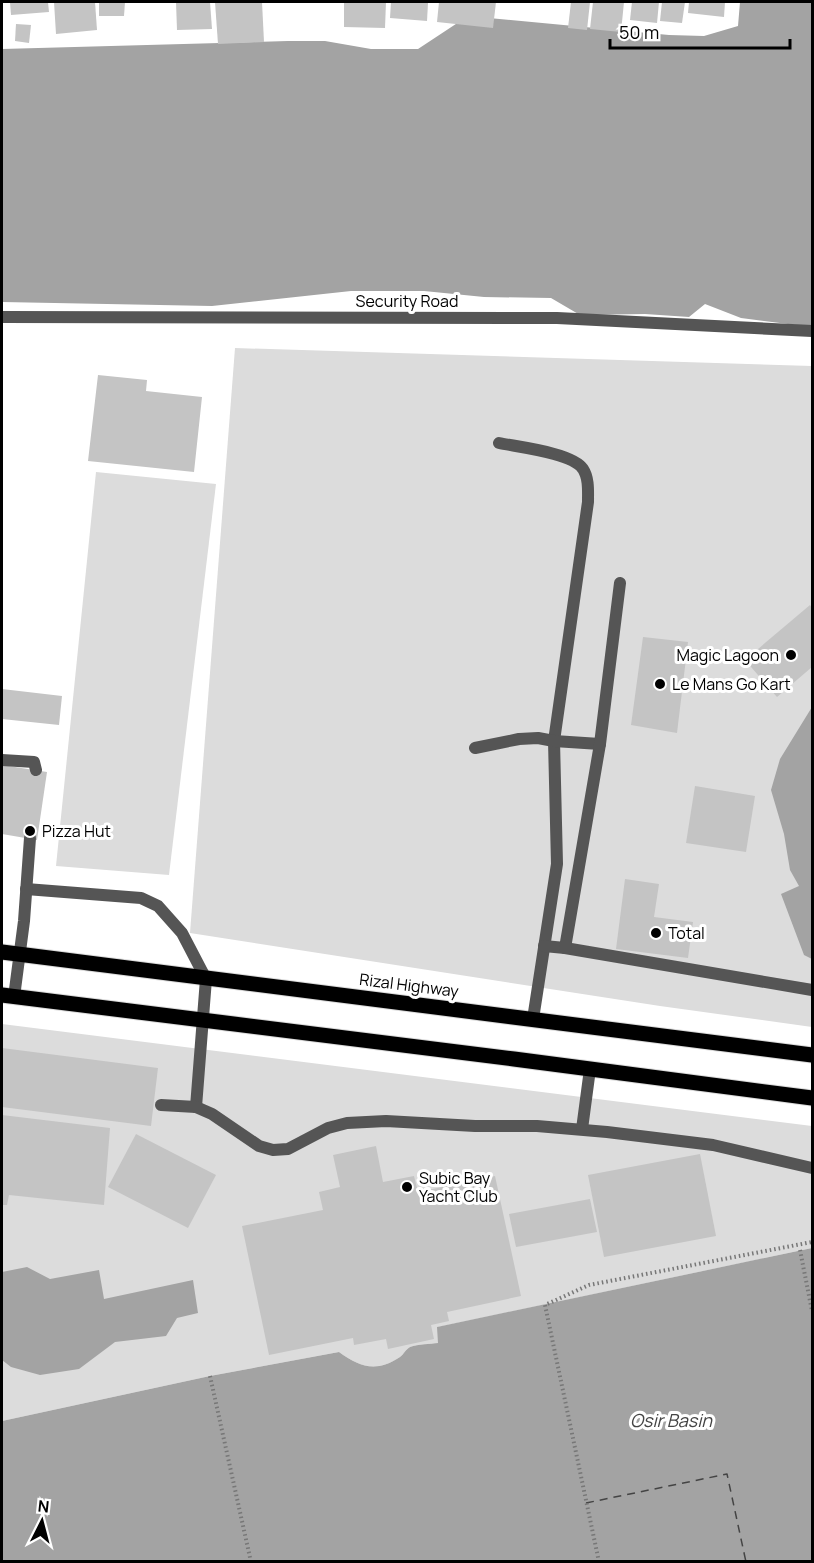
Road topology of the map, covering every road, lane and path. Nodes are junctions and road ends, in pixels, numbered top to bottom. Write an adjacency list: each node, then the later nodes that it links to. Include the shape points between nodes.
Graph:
1 (2, 317): 2 (lane, Security Road, via 557,318)
2 (813, 331)
3 (499, 443): 5 (lane, via 569,458 583,468 588,483)
4 (620, 583): 6 (lane)
5 (554, 741): 6 (lane); 7 (lane, via 519,739); 12 (lane, via 557,864)
6 (600, 744): 13 (lane)
7 (475, 748)
8 (2, 760): 9 (lane, via 34,762)
9 (36, 770)
10 (30, 838): 11 (lane)
11 (26, 889): 15 (lane); 16 (lane, via 141,898 158,906 182,933)
12 (544, 946): 13 (lane); 20 (lane)
13 (565, 948): 17 (lane)
14 (2, 952): 15 (main road, Rizal Highway)
15 (19, 954): 16 (main road, Rizal Highway); 18 (lane)
16 (206, 979): 19 (lane); 20 (main road, Rizal Highway)
17 (813, 990)
18 (8, 996): 19 (main road)
19 (203, 1019): 22 (main road); 25 (lane)
20 (533, 1019): 21 (main road, Rizal Highway)
21 (813, 1055)
22 (590, 1068): 23 (main road); 26 (lane)
23 (813, 1098)
24 (161, 1105): 25 (lane)
25 (196, 1107): 26 (lane, via 259,1146 273,1150 288,1149 328,1128 365,1121)
26 (582, 1129): 27 (lane, via 713,1145)
27 (813, 1168)
28 (813, 1242): 33 (path, via 589,1285 545,1305)
29 (800, 1250): 30 (path)
30 (813, 1311)
31 (210, 1376): 32 (path)
32 (251, 1562)
33 (599, 1562)

